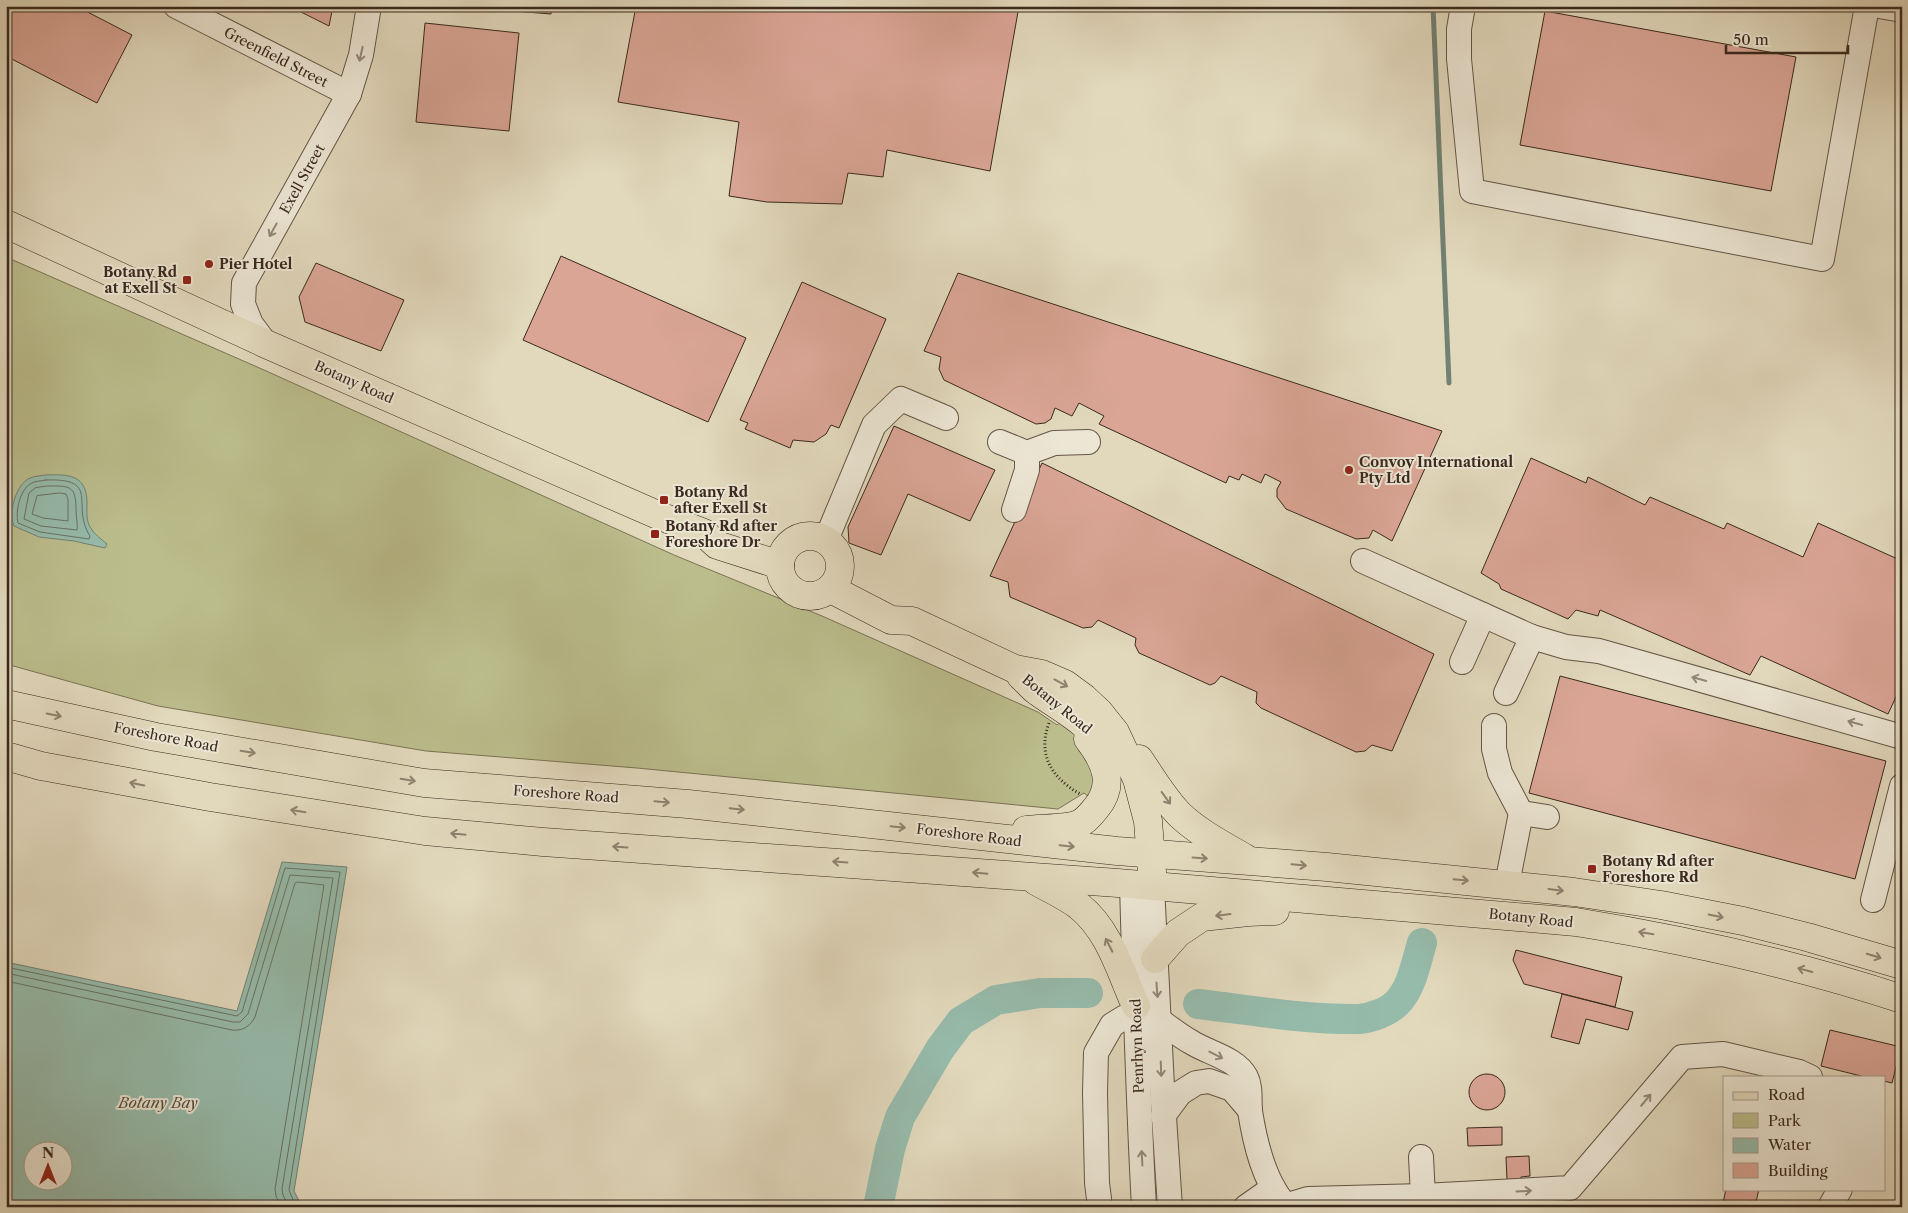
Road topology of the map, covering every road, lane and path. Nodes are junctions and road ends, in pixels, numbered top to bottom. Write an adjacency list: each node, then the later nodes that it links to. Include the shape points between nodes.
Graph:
1 (176, 6): 7 (street, Greenfield Street)
2 (370, 6): 7 (street, Exell Street, one-way to 7, via 361,56)
3 (1463, 6): 4 (street, via 1459,59 1472,191 1822,259)
4 (1867, 6)
5 (1879, 6): 6 (street)
6 (1902, 10)
7 (349, 94): 9 (street, Exell Street, one-way to 9, via 244,283 243,304 251,324)
8 (6, 224): 9 (main road, Botany Road)
9 (266, 344): 16 (main road, Botany Road, via 704,533 717,545)
10 (946, 418): 15 (street, via 901,399 874,425)
11 (1000, 442): 13 (street)
12 (1088, 442): 13 (street, via 1054,443)
13 (1027, 453): 14 (street, via 1027,470)
14 (1014, 510)
15 (826, 540): 16 (main road, via 816,536 796,539); 18 (main road, via 833,546 841,563)
16 (784, 555): 18 (main road, via 781,575 785,584 798,594 813,597 823,594)
17 (1363, 561): 19 (street)
18 (836, 581): 22 (main road, Botany Road, via 860,587 897,606 912,621)
19 (1483, 615): 20 (street); 21 (street)
20 (1532, 637): 23 (street); 28 (street, one-way to 20, via 1599,651)
21 (1462, 662)
22 (1015, 669): 25 (main road, Botany Road, via 1037,691); 27 (main road, Botany Road, one-way to 27, via 1042,674 1065,684 1099,712)
23 (1506, 693)
24 (6, 704): 34 (main road, Foreshore Road, one-way to 34, via 156,737 424,783 688,804)
25 (1063, 709): 31 (path, via 1050,720 1044,745 1048,762 1057,777); 34 (main road, via 1098,752 1105,768 1106,794 1098,807 1079,824); 35 (main road, Botany Road, via 1091,729 1105,749 1125,799)
26 (1494, 726): 32 (street, via 1494,749 1500,774)
27 (1115, 732): 35 (main road, Botany Road, via 1137,779 1148,821); 36 (main road, one-way to 36, via 1133,750 1180,815 1215,841)
28 (1902, 737)
29 (6, 756): 37 (main road, one-way to 29, via 425,831 210,797 41,766)
30 (1902, 786): 40 (street)
31 (1080, 794)
32 (1521, 813): 33 (street); 38 (street)
33 (1547, 817)
34 (967, 835): 35 (main road, Foreshore Road, one-way to 35)
35 (1141, 853): 36 (main road, one-way to 36); 39 (main road, Botany Road)
36 (1250, 861): 38 (main road, one-way to 38)
37 (1028, 877): 39 (main road); 45 (main road, one-way to 37, via 1108,941 1089,915 1078,905)
38 (1507, 884): 43 (main road, one-way to 43, via 1617,898 1743,921)
39 (1142, 885): 41 (main road, Botany Road); 42 (street, Penrhyn Road); 45 (street, Penrhyn Road)
40 (1873, 900)
41 (1394, 907): 42 (main road, one-way to 42, via 1248,912 1202,917 1178,933); 44 (main road, Botany Road, one-way to 41, via 1780,963 1647,933 1529,917)
42 (1155, 959): 45 (street, Penrhyn Road, one-way to 45)
43 (1902, 965)
44 (1902, 998)
45 (1144, 1015): 47 (street, one-way to 47, via 1238,1067 1246,1076); 48 (street, Penrhyn Road, one-way to 48); 53 (street, via 1125,1017 1112,1025 1096,1052 1094,1092); 54 (street, Penrhyn Road, one-way to 45, via 1137,1069)
46 (1808, 1076): 52 (street, one-way to 46, via 1570,1188 1682,1057 1723,1054)
47 (1250, 1110): 48 (street, via 1232,1089 1209,1080 1180,1092); 51 (street, via 1258,1147)
48 (1163, 1116): 55 (street, Penrhyn Road)
49 (1421, 1157): 52 (street)
50 (1839, 1190): 57 (street)
51 (1280, 1202): 52 (street, via 1308,1199); 56 (street)
52 (1425, 1202)
53 (1100, 1207)
54 (1144, 1207)
55 (1170, 1207)
56 (1246, 1207)
57 (1830, 1207)

